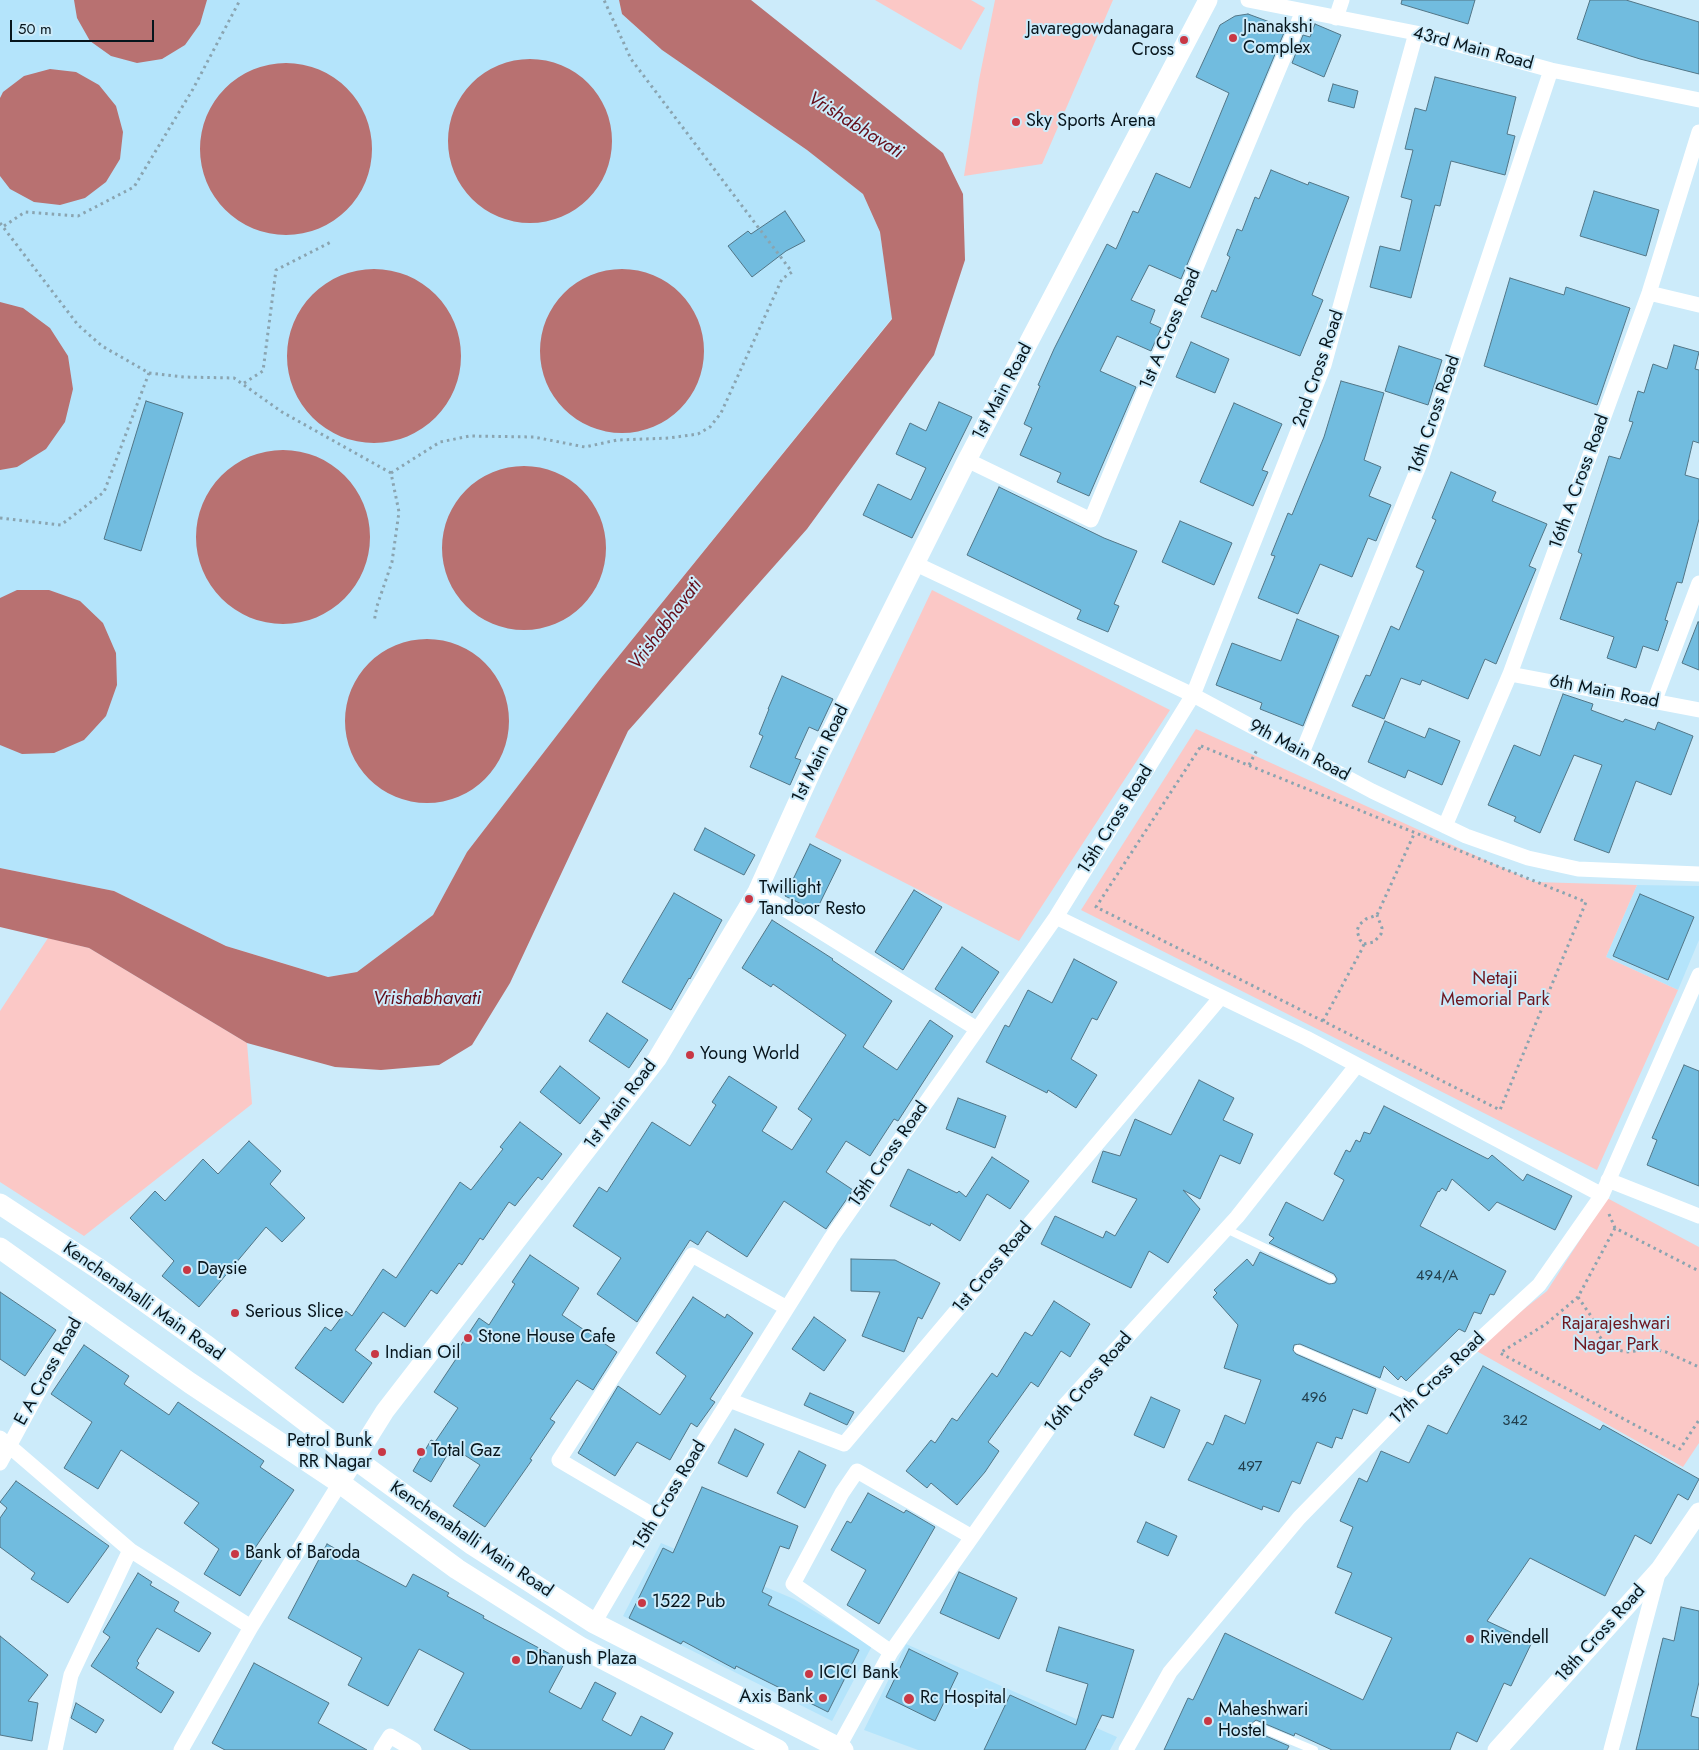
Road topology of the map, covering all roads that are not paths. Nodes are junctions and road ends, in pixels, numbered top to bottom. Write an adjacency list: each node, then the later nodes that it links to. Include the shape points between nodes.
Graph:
1 (1208, 0): 12 (street, 1st Main Road)
2 (1248, 0): 4 (street, 43rd Main Road)
3 (1342, 0): 5 (street)
4 (1303, 11): 5 (street, 43rd Main Road); 12 (street, 1st A Cross Road, via 1091,520)
5 (1336, 18): 6 (street, 43rd Main Road)
6 (1416, 33): 7 (street, 43rd Main Road); 16 (street, 2nd Cross Road, via 1324,365)
7 (1551, 70): 8 (street, 43rd Main Road); 19 (street, 16th Cross Road, via 1418,466)
8 (1699, 100)
9 (1699, 132): 10 (street, 16th A Cross Road)
10 (1649, 293): 11 (street); 15 (street, 16th A Cross Road)
11 (1699, 306)
12 (967, 460): 13 (street, 1st Main Road)
13 (916, 564): 16 (street, 9th Main Road); 22 (street, 1st Main Road, via 814,766)
14 (1699, 583): 17 (street)
15 (1510, 674): 17 (street, 6th Main Road); 20 (street, 16th A Cross Road)
16 (1193, 695): 19 (street, 9th Main Road); 23 (street, 15th Cross Road)
17 (1654, 702): 18 (street, 6th Main Road)
18 (1699, 710)
19 (1302, 753): 20 (street, 9th Main Road)
20 (1446, 826): 21 (street, 9th Main Road, via 1528,858 1578,869)
21 (1699, 874)
22 (756, 892): 26 (street); 41 (street, 1st Main Road, via 657,1059 385,1411)
23 (1056, 917): 25 (street); 26 (street, 15th Cross Road)
24 (1699, 975): 28 (street, 17th Cross Road)
25 (1221, 997): 27 (street); 39 (street, 1st Cross Road, via 844,1444)
26 (977, 1029): 36 (street, 15th Cross Road, via 831,1238)
27 (1357, 1065): 29 (street); 32 (street, 16th Cross Road)
28 (1608, 1180): 29 (street, 17th Cross Road); 31 (street)
29 (1602, 1195): 38 (street, 17th Cross Road, via 1539,1285)
30 (0, 1204): 41 (main road, Kenchenahalli Main Road, via 191,1334)
31 (1699, 1216)
32 (1226, 1229): 34 (lane); 46 (street, 16th Cross Road, via 1065,1405)
33 (0, 1248): 35 (main road, Kenchenahalli Main Road)
34 (1331, 1279)
35 (84, 1308): 40 (street, E A Cross Road); 43 (main road, Kenchenahalli Main Road)
36 (787, 1308): 39 (street, 15th Cross Road); 45 (street, via 692,1255 559,1460)
37 (1298, 1350): 38 (lane)
38 (1415, 1399): 59 (street, 17th Cross Road, via 1299,1518 1170,1672)
39 (729, 1400): 45 (street, 15th Cross Road)
40 (5, 1441): 42 (street, E A Cross Road); 47 (street)
41 (355, 1459): 43 (street, 1st Main Road); 49 (main road, Kenchenahalli Main Road, via 473,1545)
42 (0, 1463)
43 (340, 1483): 50 (street); 58 (main road, Kenchenahalli Main Road, via 457,1569 580,1647)
44 (1699, 1512): 48 (street, 18th Cross Road)
45 (656, 1517): 49 (street, 15th Cross Road)
46 (972, 1537): 51 (street, 16th Cross Road); 51 (street, via 857,1471 793,1584)
47 (130, 1550): 50 (street); 54 (street, via 71,1675)
48 (1660, 1569): 61 (street, 18th Cross Road); 62 (street)
49 (594, 1622): 53 (main road, Kenchenahalli Main Road)
50 (251, 1627): 55 (street)
51 (891, 1652): 53 (street, 16th Cross Road)
52 (1256, 1726): 60 (lane)
53 (839, 1749)
54 (55, 1750)
55 (181, 1750)
56 (381, 1750): 57 (street, via 390,1736)
57 (414, 1750)
58 (778, 1750)
59 (1126, 1750)
60 (1314, 1750)
61 (1497, 1750)
62 (1611, 1750)

